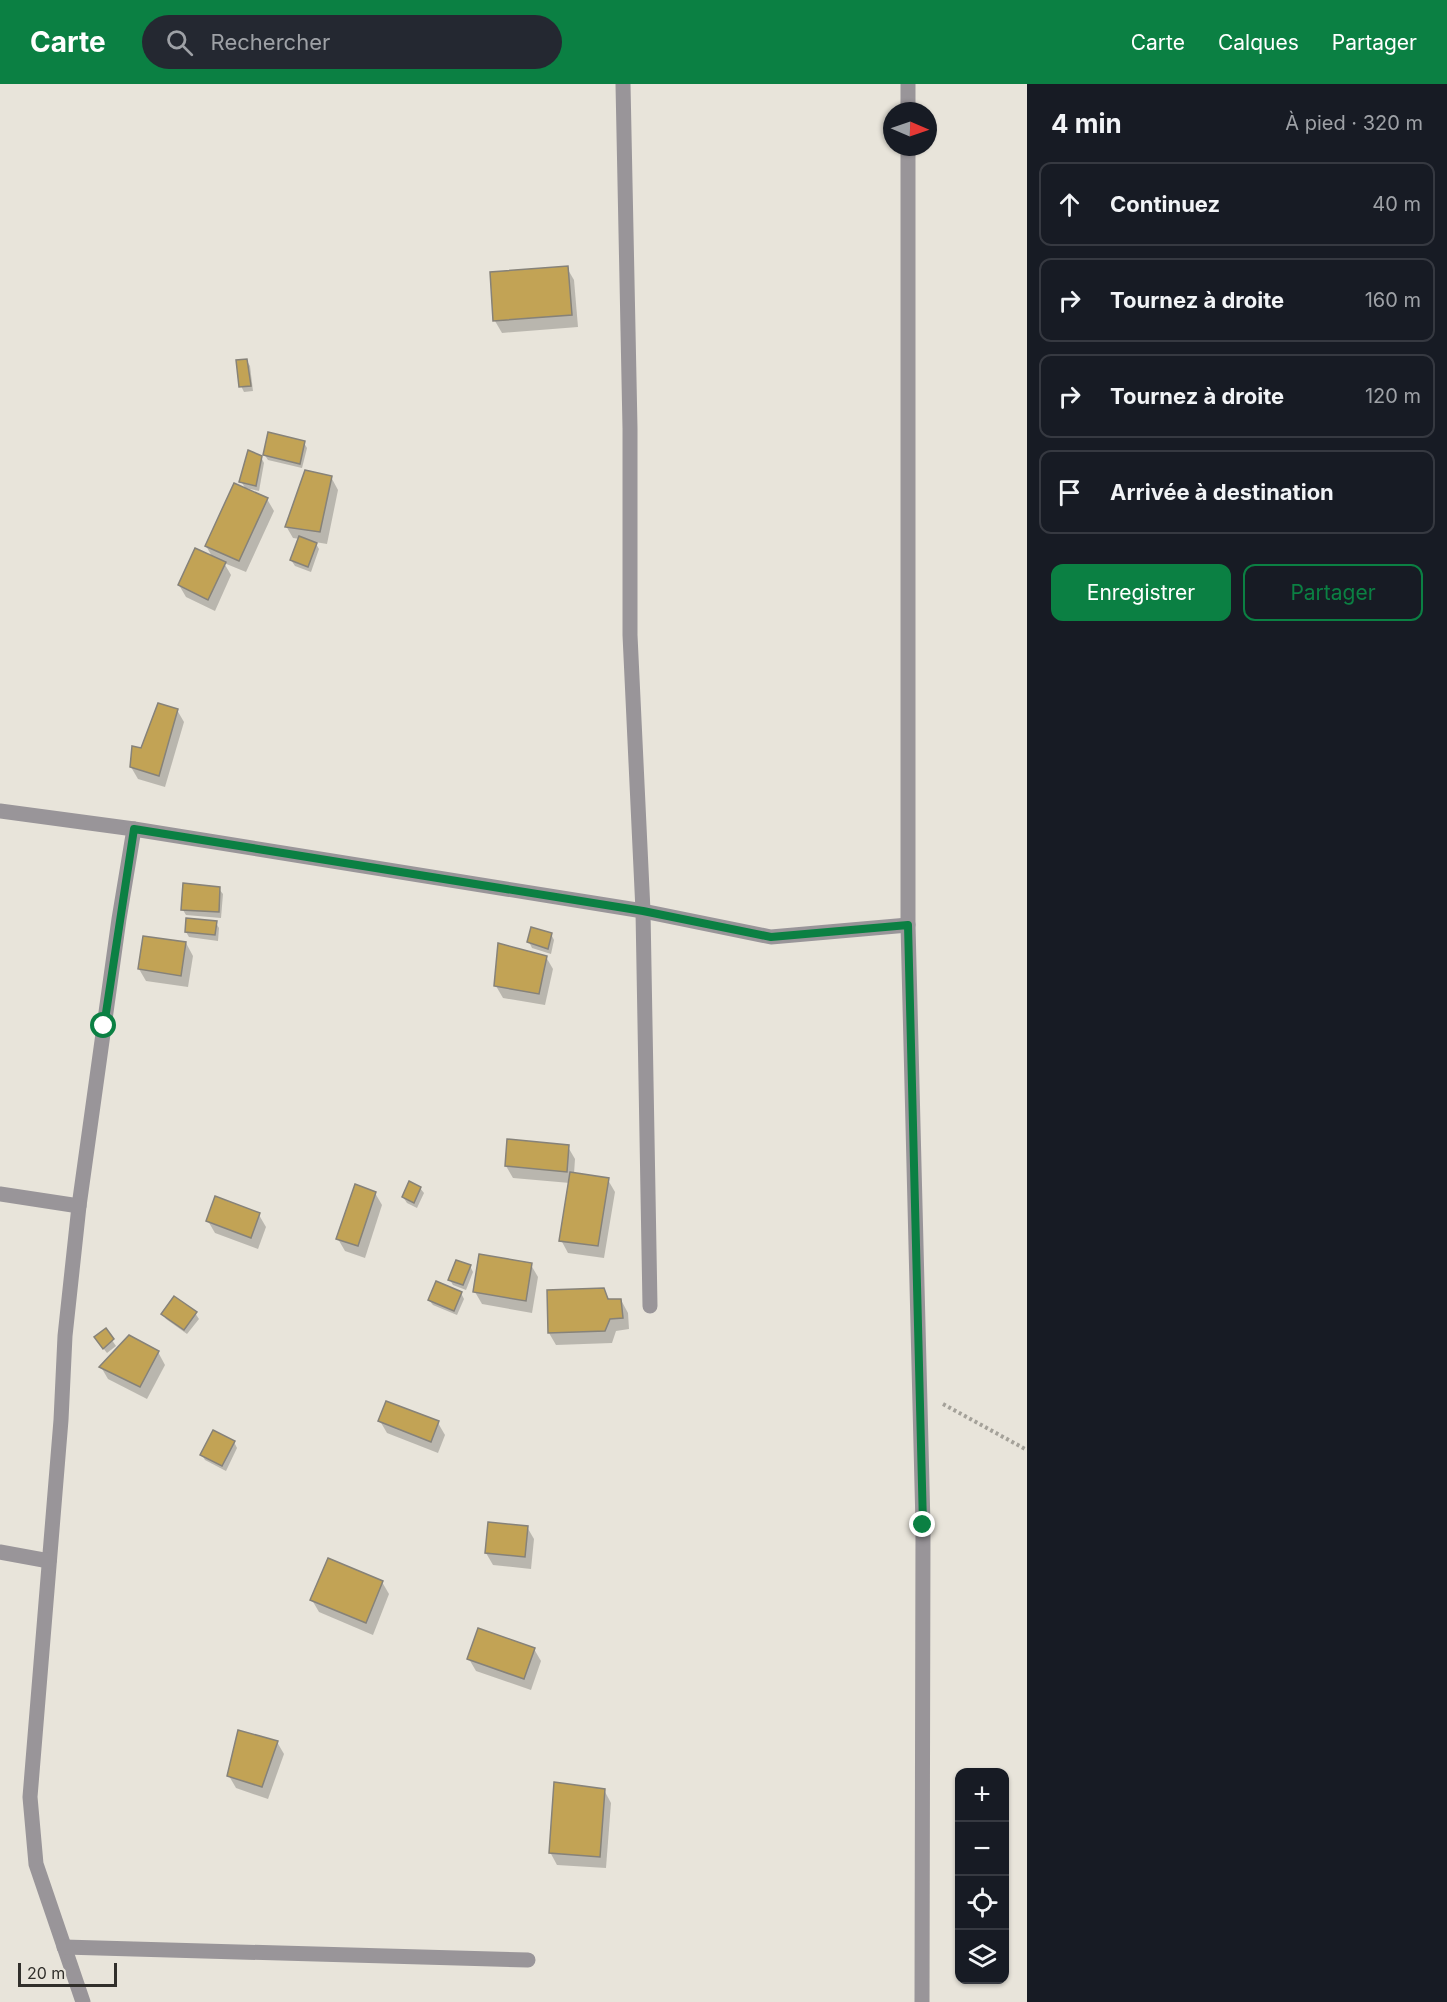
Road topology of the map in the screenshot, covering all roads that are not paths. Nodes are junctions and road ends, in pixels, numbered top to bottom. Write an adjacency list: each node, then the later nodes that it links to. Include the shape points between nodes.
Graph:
1 (623, 84): 7 (street, via 630,635)
2 (908, 84): 3 (street)
3 (908, 102)
4 (908, 156): 8 (street)
5 (0, 811): 6 (street)
6 (134, 829): 7 (street); 10 (street)
7 (643, 911): 8 (street, via 771,937); 11 (street)
8 (908, 925): 17 (street, via 923,1525)
9 (0, 1194): 10 (street)
10 (79, 1206): 13 (street, via 65,1336)
11 (650, 1306)
12 (0, 1552): 13 (street)
13 (49, 1561): 14 (street, via 30,1797 36,1864)
14 (64, 1947): 15 (street); 16 (street)
15 (528, 1960)
16 (83, 2002)
17 (922, 2002)

